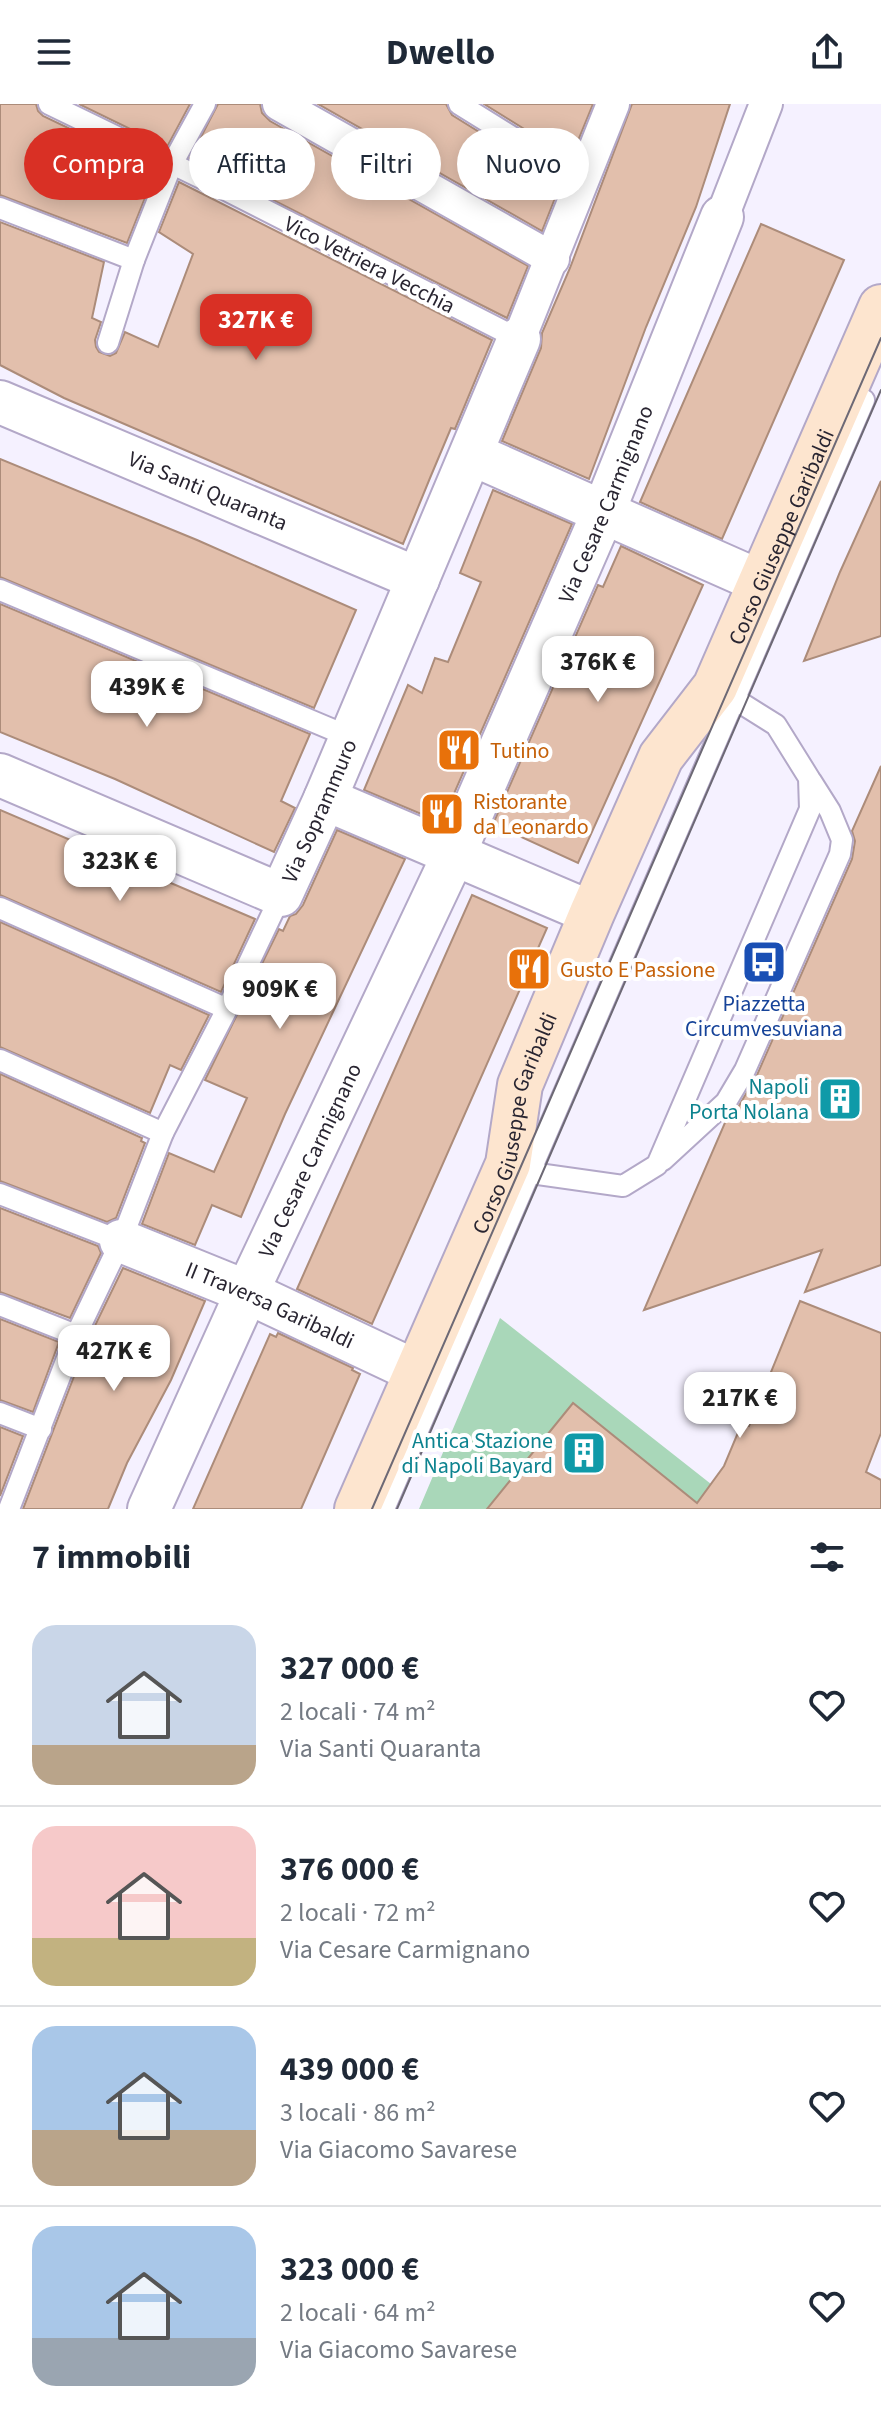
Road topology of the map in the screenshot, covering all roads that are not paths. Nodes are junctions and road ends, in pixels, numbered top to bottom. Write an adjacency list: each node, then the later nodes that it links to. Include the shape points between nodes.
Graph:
1 (49, 104): 7 (lane, Vico Vetriera Vecchia)
2 (205, 104): 9 (lane)
3 (279, 104): 16 (street)
4 (459, 104): 8 (lane)
5 (613, 104): 11 (street, Via Soprammuro)
6 (766, 104): 15 (street, Via Cesare Carmignano)
7 (98, 128)
8 (498, 128)
9 (173, 162)
10 (173, 165): 19 (lane, Vico Vetriera Vecchia)
11 (589, 166)
12 (158, 200): 17 (lane)
13 (576, 200): 16 (street, Via Soprammuro)
14 (0, 208): 17 (lane)
15 (722, 217): 24 (street, Via Cesare Carmignano)
16 (553, 259): 19 (street, Via Soprammuro)
17 (134, 260): 20 (lane)
18 (881, 307): 26 (main road, Corso Giuseppe Garibaldi)
19 (519, 339): 23 (street, Via Soprammuro)
20 (108, 343)
21 (869, 389): 28 (lane)
22 (0, 402): 25 (street, Via Santi Quaranta)
23 (472, 454): 24 (street); 25 (street, Via Soprammuro)
24 (603, 513): 26 (street); 33 (street, Via Cesare Carmignano)
25 (418, 579): 29 (street, Via Soprammuro)
26 (761, 582): 28 (main road, Corso Giuseppe Garibaldi)
27 (0, 590): 29 (lane)
28 (725, 694): 31 (lane, via 776,725); 36 (main road, Corso Giuseppe Garibaldi, via 661,757); 41 (lane)
29 (350, 737): 32 (street, Via Soprammuro)
30 (0, 775): 34 (street)
31 (809, 778): 40 (lane, via 810,809); 40 (lane, via 842,840 840,854 745,1070 726,1102)
32 (325, 799): 33 (street); 34 (street, Via Soprammuro)
33 (454, 854): 36 (street); 44 (street, Via Cesare Carmignano)
34 (281, 895): 37 (lane, Via Soprammuro)
35 (0, 908): 37 (lane)
36 (592, 913): 41 (main road, Corso Giuseppe Garibaldi, via 520,1085)
37 (227, 1009): 39 (lane, Via Soprammuro)
38 (0, 1060): 39 (lane)
39 (163, 1133): 43 (lane, Via Soprammuro)
40 (657, 1165): 41 (lane, via 623,1186)
41 (519, 1168): 47 (main road, Corso Giuseppe Garibaldi); 53 (lane)
42 (0, 1194): 43 (lane)
43 (121, 1241): 44 (street, II Traversa Garibaldi); 46 (lane, Via Soprammuro)
44 (247, 1292): 47 (street, II Traversa Garibaldi); 51 (street, Via Cesare Carmignano)
45 (0, 1305): 46 (lane)
46 (76, 1335): 49 (lane, Via Soprammuro)
47 (417, 1372): 52 (main road, Corso Giuseppe Garibaldi)
48 (0, 1413): 49 (lane)
49 (41, 1429): 50 (lane, Via Soprammuro)
50 (9, 1509)
51 (149, 1509)
52 (357, 1509)
53 (384, 1509)

